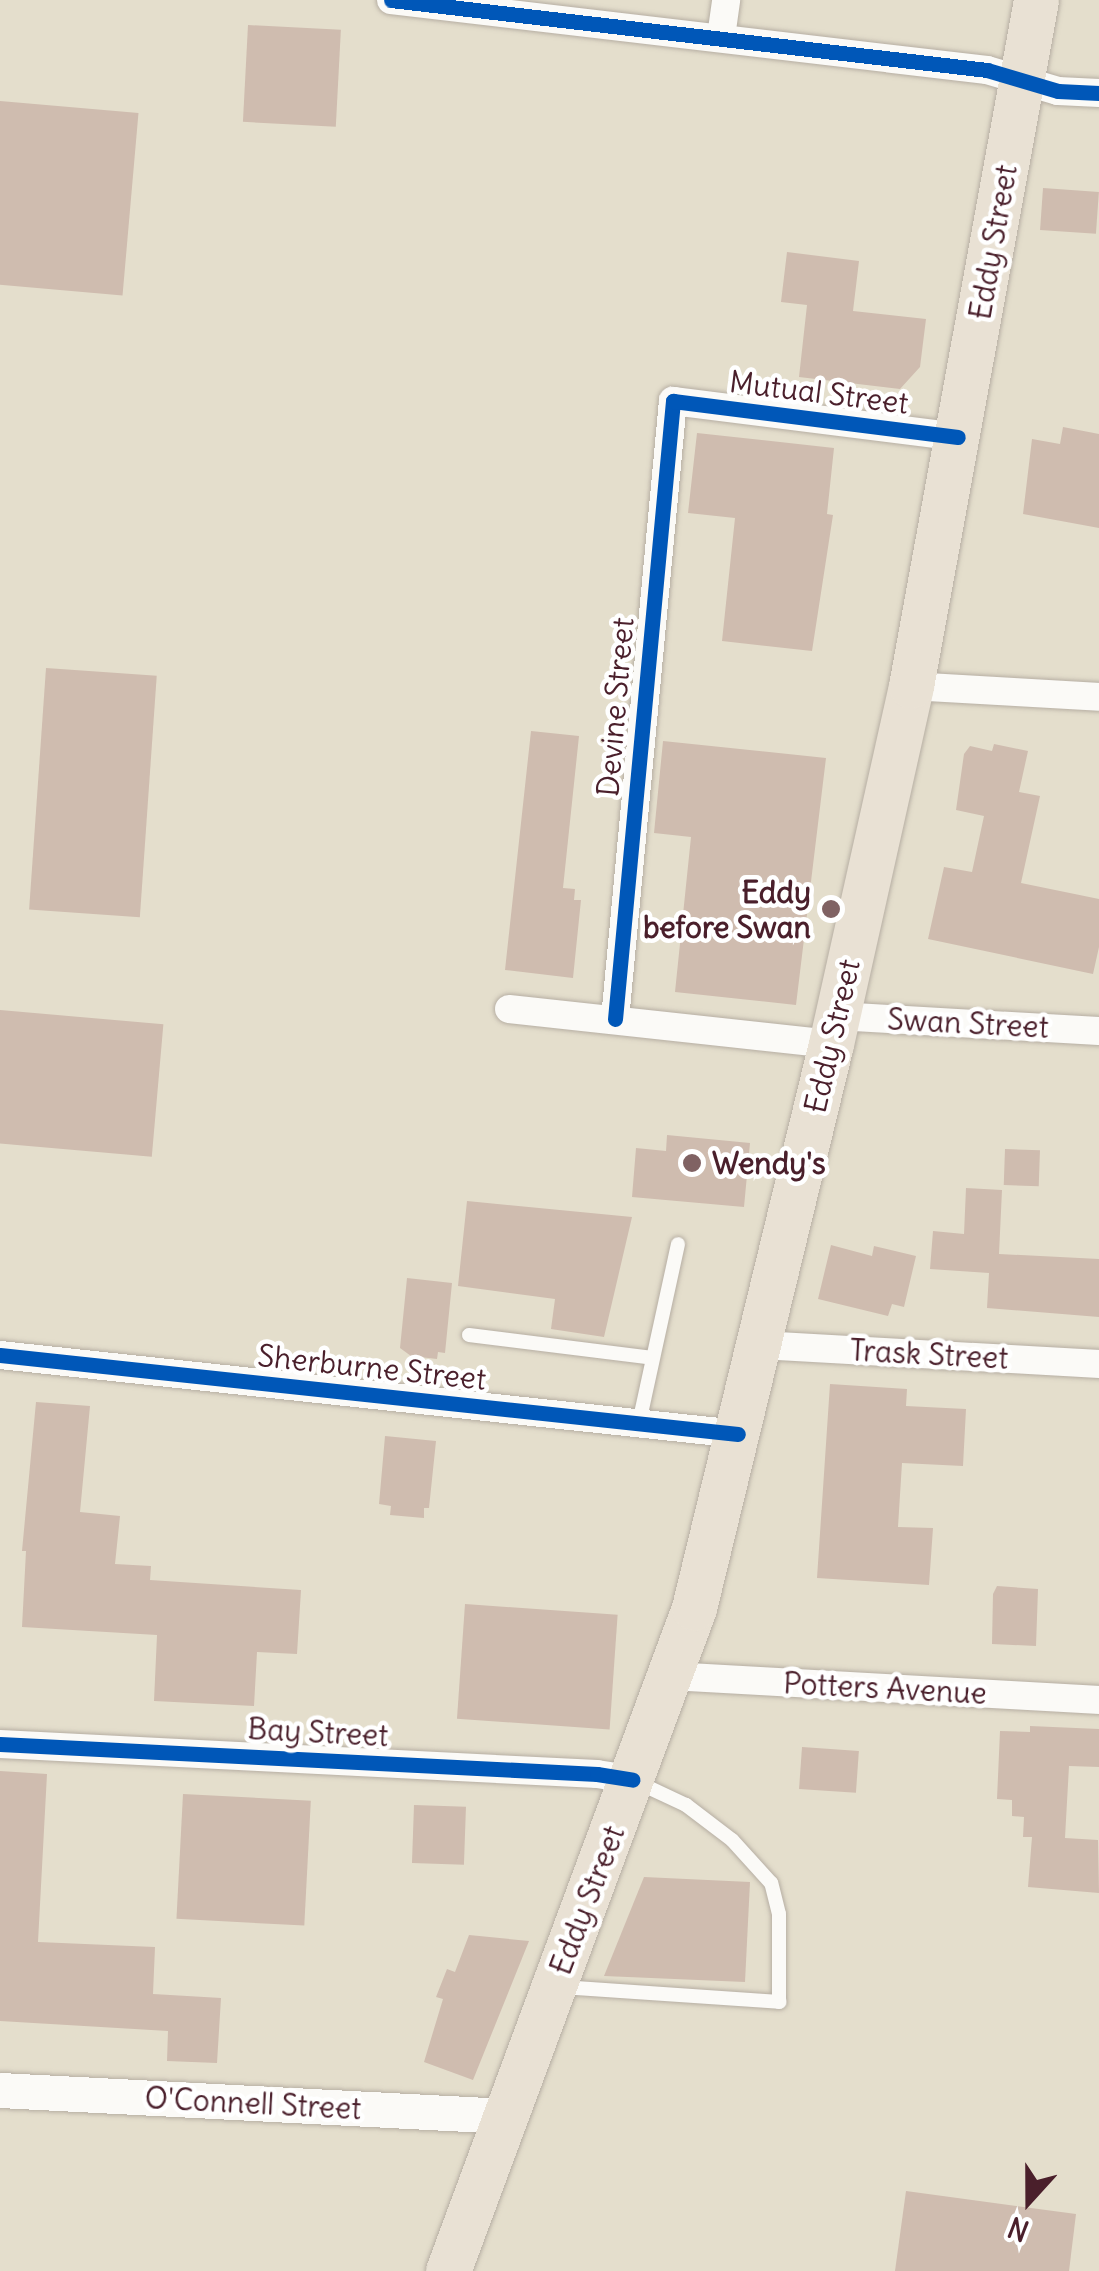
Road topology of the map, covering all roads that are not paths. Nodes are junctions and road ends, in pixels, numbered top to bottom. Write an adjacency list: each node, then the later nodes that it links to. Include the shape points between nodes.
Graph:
1 (392, 0): 4 (street)
2 (726, 0): 4 (street)
3 (1036, 0): 5 (main road, Eddy Street)
4 (721, 37): 5 (street, via 987,70)
5 (1022, 82): 6 (street); 8 (main road, Eddy Street)
6 (1099, 93)
7 (674, 401): 8 (street, Mutual Street); 12 (street, Devine Street)
8 (958, 437): 9 (main road, Eddy Street)
9 (911, 686): 10 (street); 13 (main road, Eddy Street)
10 (1099, 698)
11 (509, 1008): 12 (street, Swan Street)
12 (615, 1019): 13 (street, Swan Street)
13 (834, 1030): 14 (street, Swan Street); 17 (main road, Eddy Street)
14 (1099, 1031)
15 (678, 1244): 19 (lane)
16 (469, 1336): 19 (lane)
17 (760, 1345): 20 (street, Trask Street); 22 (main road, Eddy Street)
18 (0, 1355): 21 (street, Sherburne Street)
19 (653, 1358): 21 (lane)
20 (1099, 1364)
21 (639, 1423): 22 (street, Sherburne Street)
22 (738, 1434): 23 (main road, Eddy Street)
23 (671, 1676): 24 (street, Potters Avenue); 26 (main road, Eddy Street)
24 (1099, 1700)
25 (0, 1744): 26 (street, Bay Street)
26 (632, 1780): 27 (main road, Eddy Street); 27 (lane, via 717,1828 771,1884 779,2002)
27 (555, 1986): 29 (main road, Eddy Street)
28 (0, 2090): 29 (street, O'Connell Street)
29 (506, 2116): 30 (main road, Eddy Street)
30 (448, 2271)

